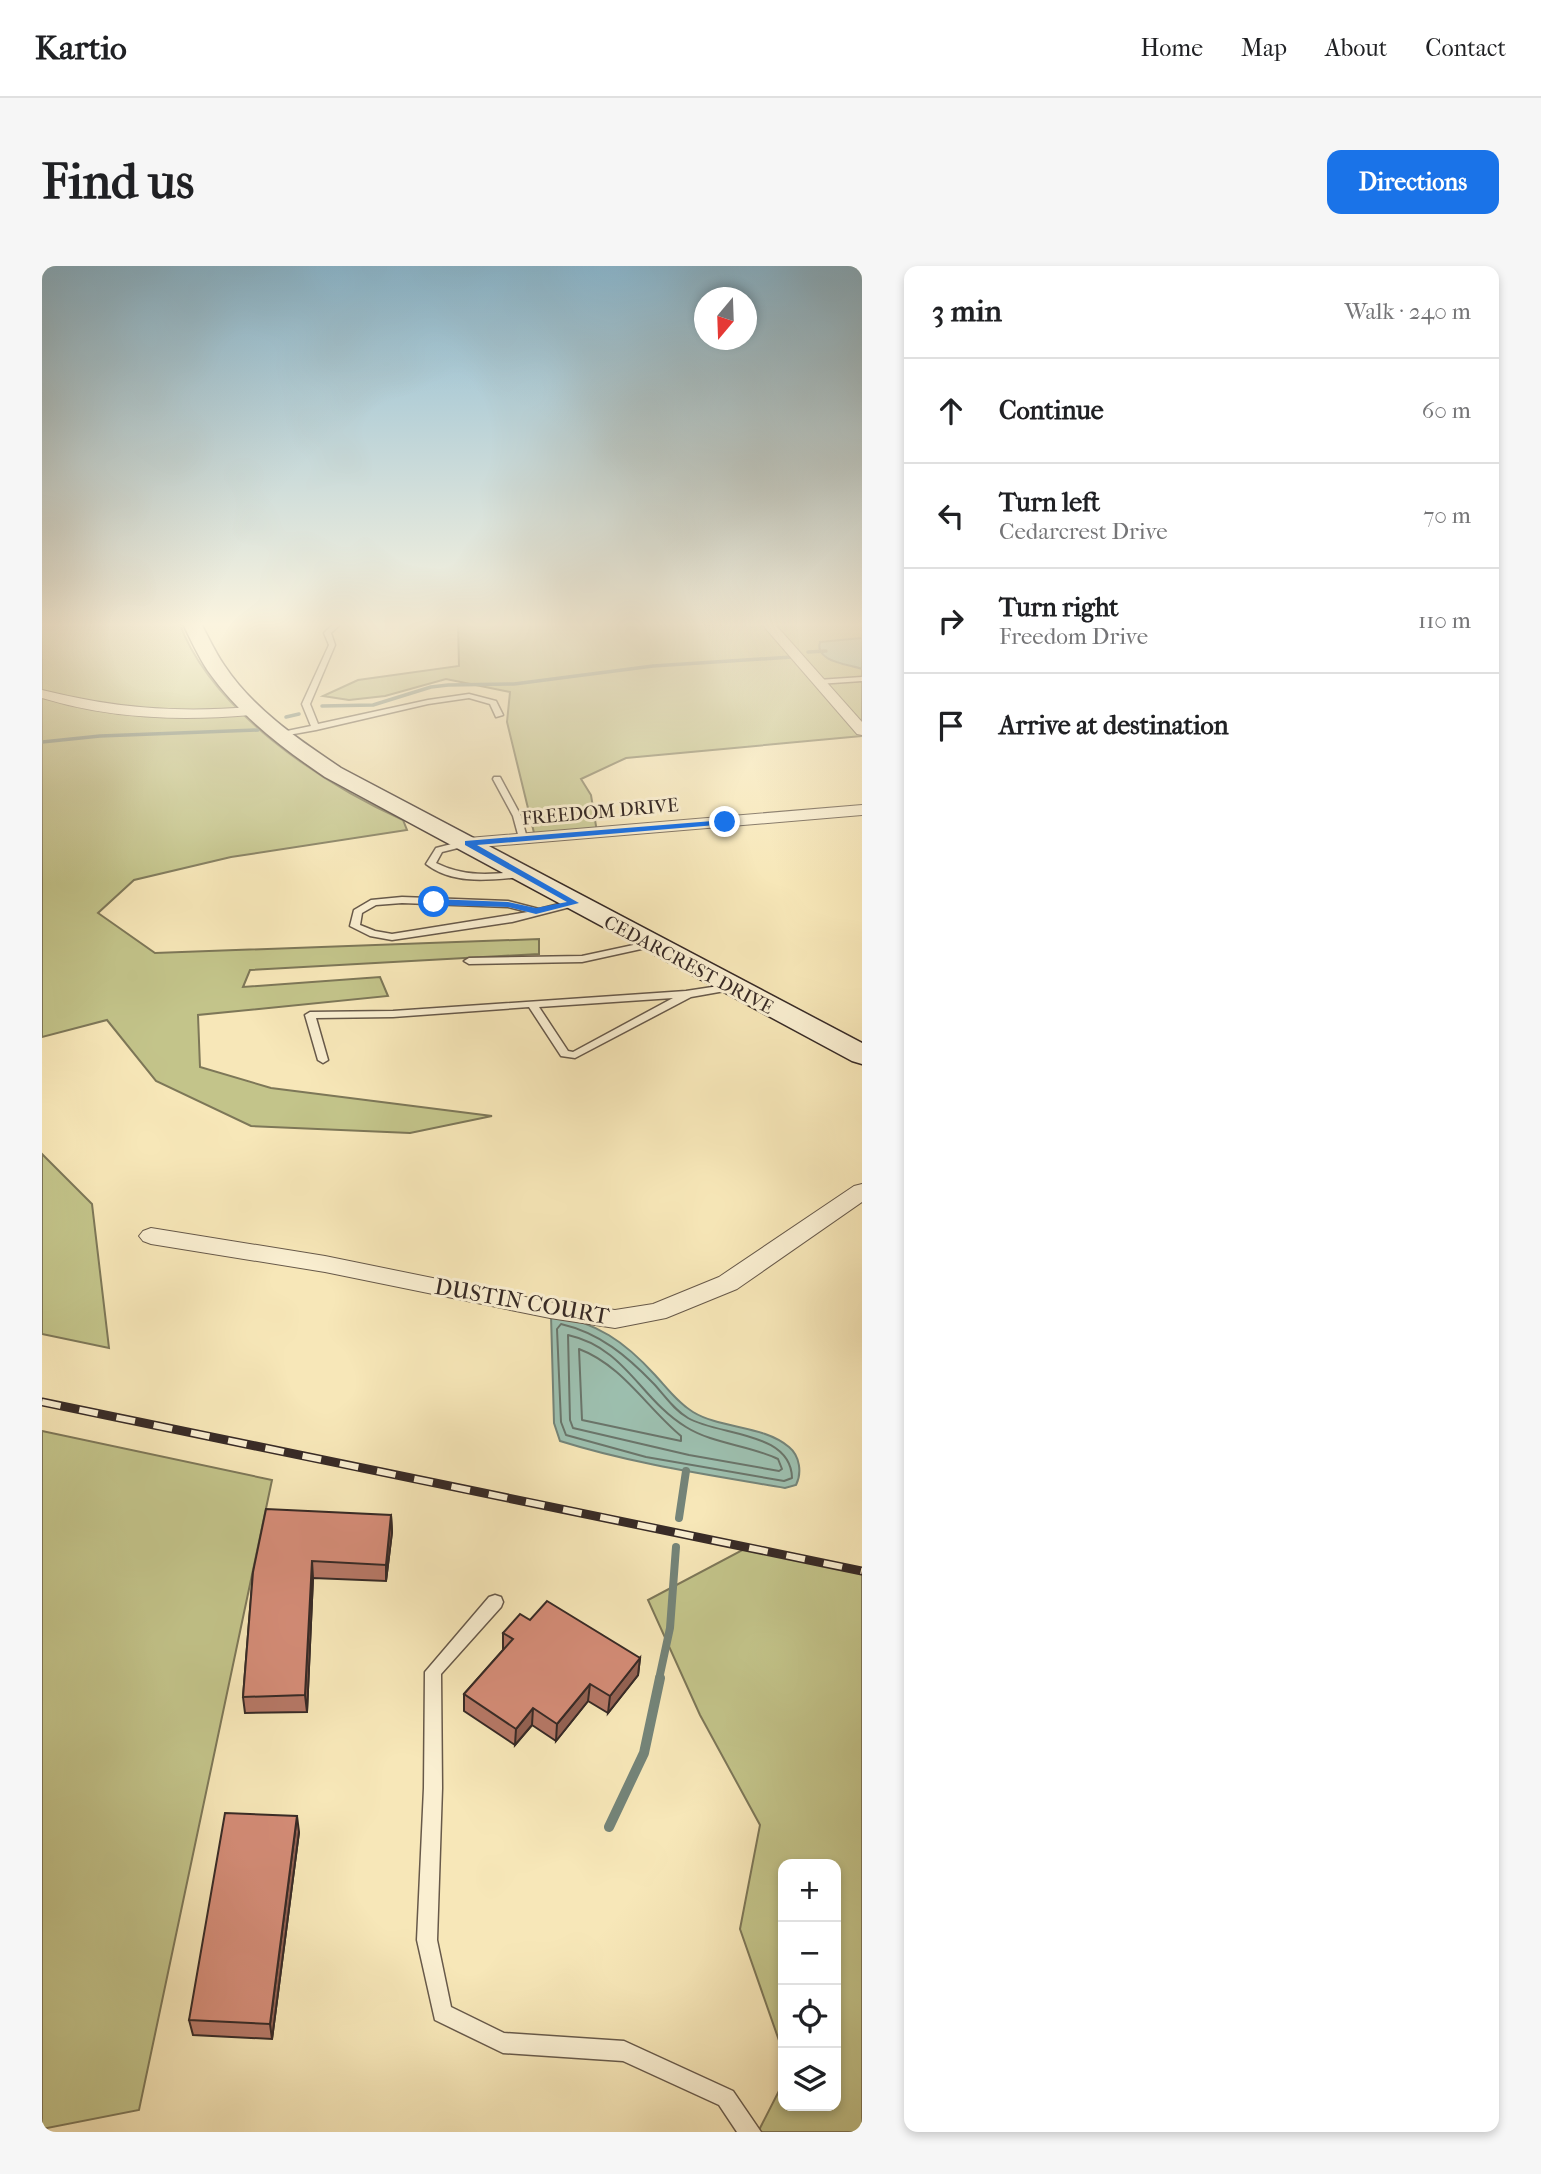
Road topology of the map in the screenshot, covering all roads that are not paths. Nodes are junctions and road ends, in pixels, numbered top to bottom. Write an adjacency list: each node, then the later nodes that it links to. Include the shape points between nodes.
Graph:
1 (114, 709): 6 (street, via 195,715)
2 (308, 709): 8 (lane)
3 (398, 709): 8 (lane)
4 (496, 709): 7 (lane)
5 (842, 709): 9 (street)
6 (251, 711): 10 (street, CEDARCREST DRIVE)
7 (499, 715)
8 (316, 728): 10 (lane)
9 (862, 731)
10 (280, 735): 14 (street, CEDARCREST DRIVE, via 397,810)
11 (497, 779): 13 (lane)
12 (862, 810): 13 (street, FREEDOM DRIVE)
13 (523, 838): 14 (street, FREEDOM DRIVE)
14 (468, 843): 15 (street, CEDARCREST DRIVE); 15 (lane, via 439,850 432,864 476,879)
15 (521, 874): 16 (street, CEDARCREST DRIVE)
16 (575, 903): 17 (lane); 18 (street, CEDARCREST DRIVE)
17 (536, 911): 17 (lane, via 512,919 392,937 355,926 357,912 374,902 508,904)
18 (652, 944): 19 (lane, via 582,959); 20 (street, CEDARCREST DRIVE)
19 (469, 961)
20 (732, 987): 21 (lane); 23 (street, CEDARCREST DRIVE)
21 (688, 994): 22 (lane); 22 (lane, via 575,1055 565,1054)
22 (532, 1003): 24 (lane, via 310,1015)
23 (862, 1055)
24 (323, 1059)
25 (862, 1191): 26 (street, DUSTIN COURT, via 728,1283 657,1312 615,1319)
26 (150, 1236)
27 (495, 1602): 28 (lane, via 433,1672 427,1940 442,2013 503,2043 624,2052 726,2098)
28 (750, 2132)

